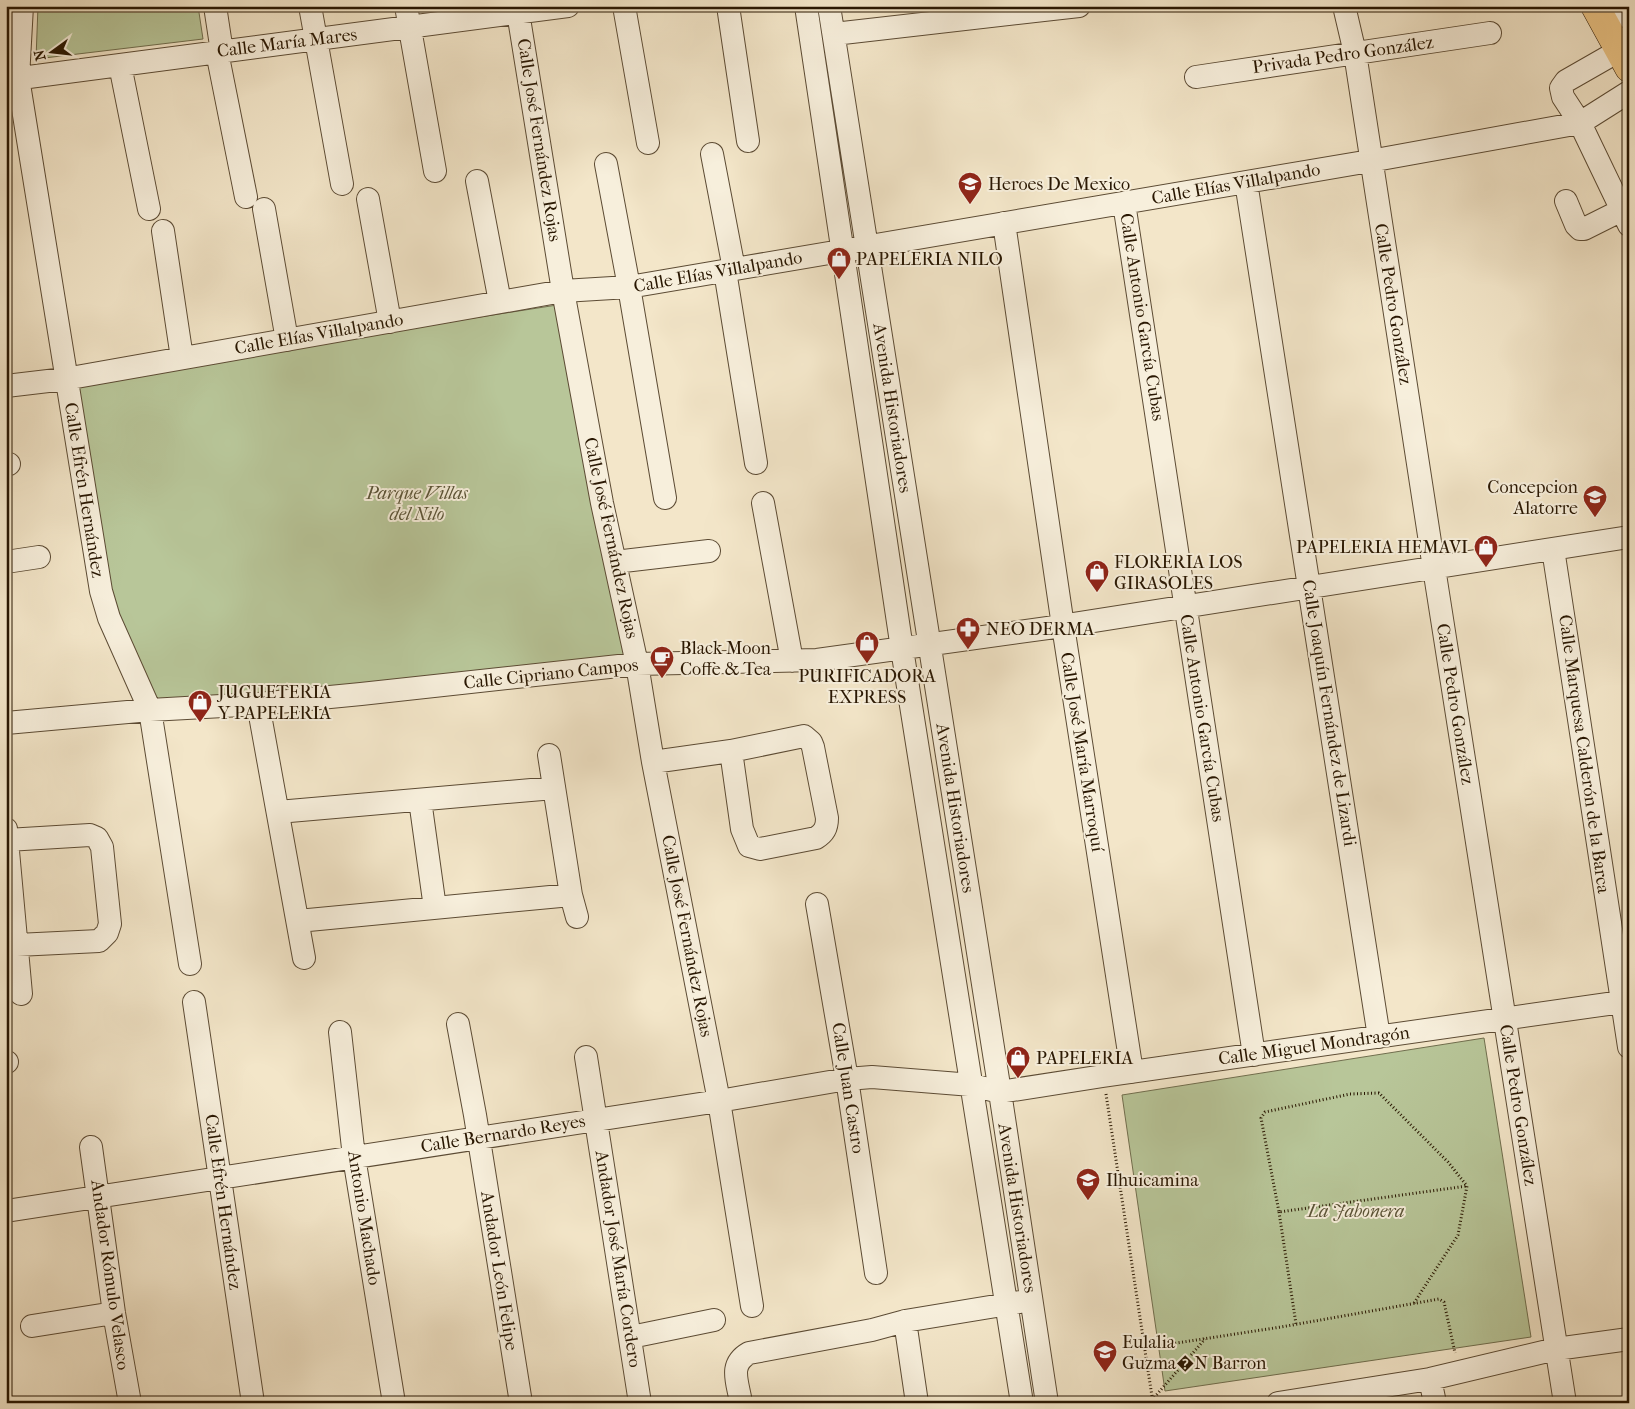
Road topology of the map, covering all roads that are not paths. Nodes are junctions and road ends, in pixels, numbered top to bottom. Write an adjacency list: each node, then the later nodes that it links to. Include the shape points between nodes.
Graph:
1 (22, 6): 23 (street, Calle Efrén Hernández)
2 (215, 6): 18 (street)
3 (310, 6): 17 (street)
4 (568, 6): 11 (street, Calle María Mares)
5 (624, 6): 27 (street)
6 (728, 6): 26 (street)
7 (806, 6): 45 (street, Avenida Historiadores)
8 (829, 6): 16 (street, Avenida Historiadores)
9 (1079, 6): 16 (street)
10 (1344, 6): 19 (street, Calle Pedro González)
11 (518, 10): 14 (street, Calle María Mares); 48 (street, Calle José Fernández Rojas)
12 (1629, 11): 13 (street)
13 (1599, 15): 20 (main road)
14 (408, 17): 17 (street, Calle María Mares); 31 (street)
15 (1490, 33): 19 (street, Privada Pedro González)
16 (834, 34): 44 (street, Avenida Historiadores)
17 (315, 40): 18 (street, Calle María Mares); 34 (street)
18 (220, 52): 21 (street, Calle María Mares); 35 (street)
19 (1355, 53): 22 (street, Privada Pedro González); 29 (street, Calle Pedro González)
20 (1625, 54): 25 (street, via 1563,84 1563,97)
21 (120, 65): 23 (street, Calle María Mares); 39 (street)
22 (1196, 76)
23 (12, 79): 53 (street, Calle Efrén Hernández)
24 (1629, 92): 25 (street, Calle Elías Villalpando)
25 (1580, 123): 29 (street, Calle Elías Villalpando); 41 (street)
26 (748, 141)
27 (648, 143)
28 (712, 154): 46 (street)
29 (1370, 161): 33 (street, Calle Elías Villalpando); 64 (street, Calle Pedro González)
30 (606, 164): 47 (street)
31 (435, 171)
32 (477, 181): 49 (street)
33 (1246, 182): 38 (street, Calle Elías Villalpando); 65 (street, Calle Joaquín Fernández de Lizardi)
34 (342, 184)
35 (246, 197)
36 (368, 199): 50 (street)
37 (1566, 201): 41 (street, via 1580,229)
38 (1124, 203): 42 (street, Calle Elías Villalpando); 66 (street, Calle Antonio García Cubas)
39 (149, 209)
40 (264, 209): 51 (street)
41 (1626, 218)
42 (1004, 223): 44 (street, Calle Elías Villalpando); 67 (street, Calle José María Marroquí)
43 (163, 230): 52 (street)
44 (867, 247): 45 (street, Calle Elías Villalpando); 68 (street, Avenida Historiadores)
45 (843, 251): 46 (street, Calle Elías Villalpando); 69 (street, Avenida Historiadores)
46 (729, 270): 47 (street, Calle Elías Villalpando); 55 (street)
47 (629, 287): 48 (street, Calle Elías Villalpando); 56 (street)
48 (564, 291): 49 (street, Calle Elías Villalpando); 63 (street, Calle José Fernández Rojas)
49 (500, 302): 50 (street, Calle Elías Villalpando)
50 (390, 322): 51 (street, Calle Elías Villalpando)
51 (287, 340): 52 (street, Calle Elías Villalpando)
52 (182, 358): 53 (street, Calle Elías Villalpando)
53 (65, 379): 54 (street, Calle Elías Villalpando); 73 (street, Calle Efrén Hernández, via 104,603)
54 (6, 386)
55 (756, 463)
56 (665, 498)
57 (762, 503): 70 (street)
58 (1629, 537): 59 (street, Calle Cipriano Campos)
59 (1553, 549): 64 (street, Calle Cipriano Campos); 92 (street, Calle Marquesa Calderón de la Barca)
60 (708, 551): 63 (street)
61 (38, 557): 62 (street)
62 (6, 562)
63 (615, 562): 71 (street, Calle José Fernández Rojas)
64 (1434, 568): 65 (street, Calle Cipriano Campos); 93 (street, Calle Pedro González)
65 (1309, 587): 66 (street, Calle Cipriano Campos); 96 (street, Calle Joaquín Fernández de Lizardi)
66 (1185, 607): 67 (street, Calle Cipriano Campos); 98 (street, Calle Antonio García Cubas)
67 (1063, 626): 68 (street, Calle Cipriano Campos); 100 (street, Calle José María Marroquí)
68 (929, 645): 69 (street, Calle Cipriano Campos); 103 (street, Avenida Historiadores)
69 (902, 648): 70 (street, Calle Cipriano Campos); 102 (street, Avenida Historiadores)
70 (792, 661): 71 (street, Calle Cipriano Campos)
71 (637, 664): 72 (street, Calle Cipriano Campos); 77 (street, Calle José Fernández Rojas)
72 (258, 704): 73 (street, Calle Cipriano Campos); 80 (street)
73 (150, 710): 74 (street, Calle Cipriano Campos); 89 (street, Calle Efrén Hernández)
74 (6, 723)
75 (731, 751): 75 (street, via 804,736 808,739 813,747 827,818 826,829 816,838 760,850 749,846 742,829); 77 (street)
76 (549, 755): 78 (street)
77 (653, 762): 104 (street, Calle José Fernández Rojas)
78 (554, 788): 79 (street); 82 (street)
79 (420, 800): 80 (street); 84 (street)
80 (278, 812): 86 (street)
81 (7, 835): 87 (street); 87 (street, via 90,835 97,838 102,847 110,924 99,941)
82 (571, 895): 84 (street); 85 (street)
83 (817, 904): 101 (street, Calle Juan Castro)
84 (435, 908): 86 (street)
85 (577, 917)
86 (298, 921): 88 (street)
87 (17, 945): 90 (street)
88 (304, 958)
89 (190, 964)
90 (21, 994)
91 (194, 1002): 109 (street, Calle Efrén Hernández)
92 (1625, 1002): 93 (street, Calle Miguel Mondragón); 97 (street, Calle Marquesa Calderón de la Barca)
93 (1504, 1019): 96 (street, Calle Miguel Mondragón); 122 (street, Calle Pedro González)
94 (458, 1024): 106 (street, Andador León Felipe)
95 (340, 1032): 108 (street, Antonio Machado)
96 (1379, 1037): 98 (street, Calle Miguel Mondragón)
97 (1629, 1047)
98 (1254, 1055): 100 (street, Calle Miguel Mondragón)
99 (586, 1057): 105 (street, Andador José María Cordero)
100 (1132, 1072): 103 (street, Calle Miguel Mondragón)
101 (847, 1079): 102 (street, Calle Bernardo Reyes, via 872,1076); 104 (street, Calle Bernardo Reyes); 112 (street, Calle Juan Castro)
102 (972, 1085): 103 (street, Calle Bernardo Reyes); 114 (street, Avenida Historiadores)
103 (1000, 1092): 113 (street, Avenida Historiadores)
104 (719, 1101): 105 (street, Calle Bernardo Reyes); 115 (street, Calle José Fernández Rojas)
105 (596, 1119): 106 (street, Calle Bernardo Reyes); 120 (street, Andador José María Cordero)
106 (478, 1138): 108 (street, Calle Bernardo Reyes); 128 (street, Andador León Felipe)
107 (91, 1147): 110 (street, Andador Rómulo Velasco)
108 (354, 1157): 109 (street, Calle Bernardo Reyes); 127 (street, Antonio Machado)
109 (220, 1178): 110 (street, Calle Bernardo Reyes); 126 (street, Calle Efrén Hernández)
110 (98, 1196): 111 (street, Calle Bernardo Reyes); 116 (street, Andador Rómulo Velasco)
111 (6, 1211)
112 (876, 1272)
113 (1031, 1300): 114 (street); 133 (street, Avenida Historiadores)
114 (1006, 1304): 118 (street); 132 (street, Avenida Historiadores)
115 (752, 1306)
116 (114, 1313): 119 (street); 125 (street, Andador Rómulo Velasco)
117 (714, 1320): 120 (street)
118 (905, 1321): 130 (street, via 749,1353 740,1358 736,1370); 131 (street)
119 (32, 1326)
120 (631, 1337): 129 (street, Andador José María Cordero)
121 (1629, 1340): 122 (street)
122 (1556, 1349): 123 (street); 136 (street, Calle Pedro González)
123 (1430, 1379): 124 (street); 135 (street)
124 (1310, 1400): 134 (street)
125 (130, 1403)
126 (253, 1403)
127 (394, 1403)
128 (520, 1403)
129 (640, 1403)
130 (741, 1403)
131 (917, 1403)
132 (1022, 1403)
133 (1047, 1403)
134 (1278, 1403)
135 (1435, 1403)
136 (1566, 1403)

